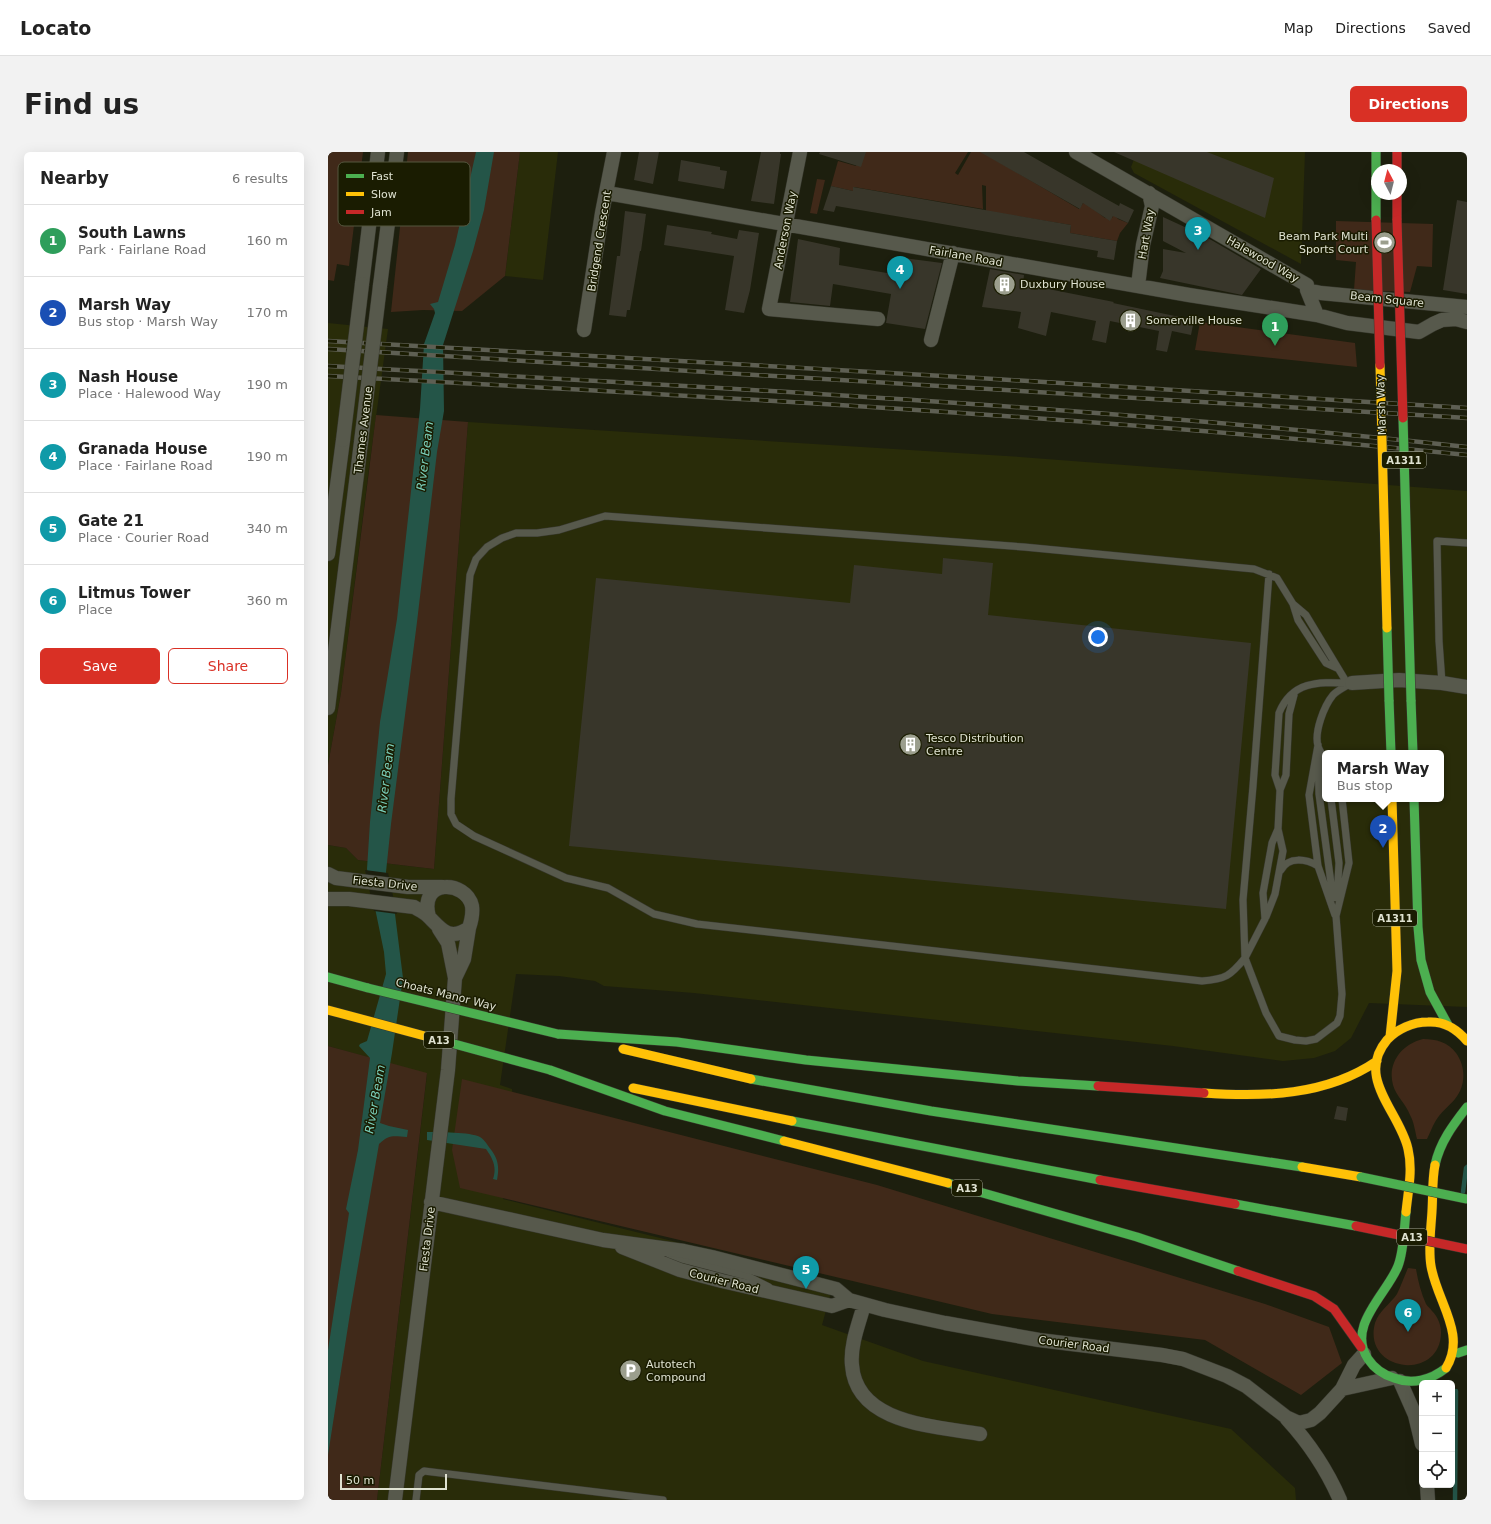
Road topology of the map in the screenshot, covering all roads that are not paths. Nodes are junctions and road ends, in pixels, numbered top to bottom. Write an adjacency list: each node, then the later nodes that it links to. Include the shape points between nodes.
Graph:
1 (378, 152): 8 (street, Thames Avenue, bridge)
2 (397, 152): 9 (street, Thames Avenue, bridge)
3 (614, 152): 11 (street, Bridgend Crescent)
4 (800, 152): 14 (street, Anderson Way)
5 (1076, 152): 12 (street, Hart Way)
6 (1376, 152): 35 (main road, Marsh Way / A1311, bridge)
7 (1397, 152): 10 (main road)
8 (377, 162)
9 (396, 162)
10 (1397, 164)
11 (607, 193): 14 (street, Fairlane Road); 24 (street, Bridgend Crescent)
12 (1148, 193): 18 (street, Hart Way, via 1152,206 1143,245); 19 (street, Halewood Way, via 1307,284)
13 (1397, 200): 36 (main road, Marsh Way / A1311, bridge)
14 (786, 224): 17 (street, Fairlane Road); 22 (street, Anderson Way, via 769,308)
15 (369, 226): 27 (street, Thames Avenue, bridge)
16 (388, 226): 33 (street, Thames Avenue, bridge)
17 (953, 253): 18 (street, Fairlane Road); 25 (street)
18 (1138, 286): 21 (street, Fairlane Road)
19 (1307, 290): 20 (street, Beam Square); 21 (street, Halewood Way)
20 (1467, 307)
21 (1321, 317): 23 (street, via 1419,332 1442,320)
22 (878, 320)
23 (1467, 322)
24 (584, 330)
25 (931, 340)
26 (1467, 544): 30 (lane, via 1437,541 1438,641)
27 (328, 554)
28 (1269, 574): 29 (lane, via 1277,578 1293,604 1298,620 1326,663 1337,668); 55 (lane, via 1243,900); 55 (lane, via 1254,569 1024,547 605,516 559,530 516,533 487,547 476,559 470,575 451,799 451,814 456,824 474,836 566,878 608,888 654,914 697,924 1202,981 1226,977)
29 (1349, 683): 30 (street, via 1399,680); 32 (lane, via 1315,683); 34 (lane, via 1332,697 1323,711)
30 (1442, 683): 31 (street)
31 (1467, 687)
32 (1296, 691): 39 (lane, via 1289,714 1286,775); 39 (lane, via 1282,705 1279,713 1275,775)
33 (328, 708)
34 (1318, 745): 37 (lane); 38 (lane); 45 (lane, via 1309,796); 50 (lane, via 1319,794)
35 (1391, 750)
36 (1413, 750)
37 (1322, 754)
38 (1322, 762)
39 (1280, 790): 44 (lane)
40 (1331, 802): 50 (lane, via 1339,863)
41 (1342, 802): 50 (lane, via 1349,863)
42 (1392, 802): 61 (main road, A1311, via 1397,971)
43 (1414, 802): 59 (main road, A1311, via 1419,948 1427,986 1437,1009)
44 (1278, 829): 46 (lane, via 1283,851); 52 (lane, via 1272,844 1263,893)
45 (1318, 866): 46 (lane, via 1295,860 1288,861); 50 (lane)
46 (1280, 872): 52 (lane)
47 (328, 874): 48 (street, Fiesta Drive, via 336,878 415,888)
48 (443, 887): 51 (street, via 432,892 428,899 426,907); 53 (street, via 461,892 469,901 472,908)
49 (328, 899): 51 (street, Fiesta Drive, via 414,907)
50 (1336, 916): 55 (lane, via 1342,994 1340,1016 1337,1023 1316,1039 1306,1041 1278,1036 1266,1013)
51 (429, 917): 54 (street)
52 (1266, 919): 55 (lane)
53 (469, 928): 54 (street, via 452,934); 57 (street, Fiesta Drive, via 464,959)
54 (439, 929): 57 (street, Fiesta Drive, via 448,943)
55 (1245, 958)
56 (328, 977): 60 (main road, Choats Manor Way, bridge)
57 (455, 978): 67 (street, Fiesta Drive, via 448,1070)
58 (328, 1010): 64 (main road, A13, bridge)
59 (1457, 1027): 61 (main road, via 1435,1022 1416,1023 1404,1027); 62 (main road)
60 (558, 1034): 63 (main road, via 677,1042 806,1060 1018,1081 1219,1094 1299,1092 1333,1083 1364,1070); 66 (main road, bridge, via 740,1077 931,1111 1291,1165)
61 (1390, 1037): 63 (main road, via 1381,1049)
62 (1467, 1042)
63 (1377, 1061): 76 (main road, via 1376,1080 1404,1136 1411,1174 1400,1259 1384,1292 1366,1316 1361,1334)
64 (550, 1070): 68 (main road, A13, bridge, via 760,1115 1020,1166 1356,1226); 76 (main road, A13, via 664,1111 1052,1212 1137,1237 1314,1296 1334,1309)
65 (1467, 1107): 78 (main road, via 1450,1130 1438,1153 1434,1171 1429,1256 1439,1293 1457,1322 1460,1333)
66 (1467, 1199)
67 (431, 1202): 69 (street, Courier Road); 86 (street, Fiesta Drive)
68 (1467, 1249)
69 (646, 1251): 70 (lane); 70 (lane); 72 (street, Courier Road, via 712,1257); 73 (street, Courier Road, via 687,1272)
70 (682, 1259): 71 (lane)
71 (747, 1276): 72 (lane); 73 (lane)
72 (790, 1277): 74 (street, Courier Road, via 836,1289)
73 (788, 1296): 74 (street, Courier Road, via 832,1306)
74 (849, 1300): 75 (street, Courier Road)
75 (864, 1305): 82 (street, Courier Road, via 1039,1340 1162,1354 1183,1359 1246,1386); 84 (street, via 852,1364 856,1383 865,1397 878,1408 903,1420)
76 (1363, 1350): 80 (main road, via 1372,1365); 81 (street, Courier Road)
77 (1467, 1350): 78 (main road)
78 (1458, 1353): 79 (main road)
79 (1441, 1377): 80 (main road, via 1416,1381)
80 (1396, 1379): 81 (street); 83 (street, via 1415,1414)
81 (1342, 1389): 82 (street, Courier Road, via 1311,1420 1299,1423)
82 (1286, 1417): 89 (street, Courier Road, via 1317,1457)
83 (1419, 1431)
84 (980, 1434)
85 (1427, 1488): 90 (street)
86 (395, 1500)
87 (416, 1500): 88 (lane, via 419,1475 424,1471)
88 (663, 1500)
89 (1340, 1500)
90 (1428, 1500)

